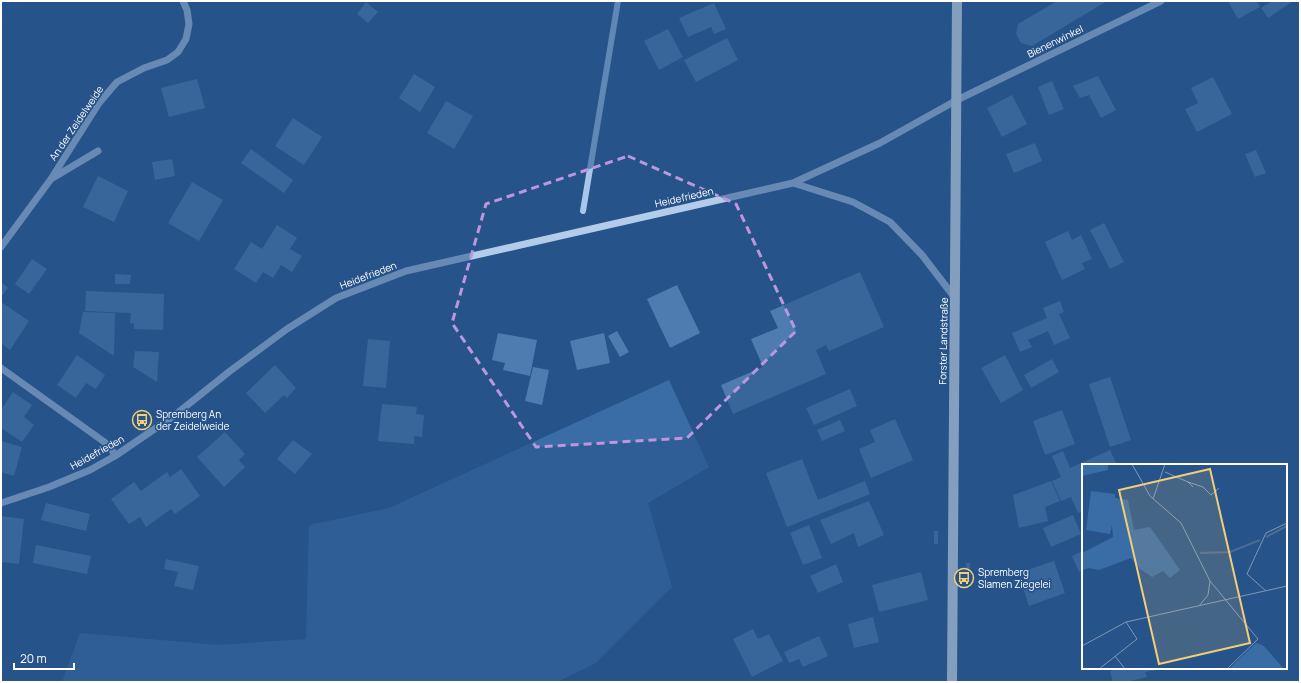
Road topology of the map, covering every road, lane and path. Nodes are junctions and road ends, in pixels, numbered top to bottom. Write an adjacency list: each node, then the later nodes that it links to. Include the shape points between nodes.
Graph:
1 (183, 1): 6 (street, An der Zeidelweide, via 189,24 186,39 178,52 167,60 117,82 99,103)
2 (957, 1): 4 (main road, Forster Landstraße)
3 (1161, 1): 4 (street, Bienenwinkel)
4 (957, 100): 7 (street, Heidefrieden, via 880,143); 9 (main road, Forster Landstraße)
5 (98, 151): 6 (street, An der Zeidelweide)
6 (51, 179): 8 (street, An der Zeidelweide)
7 (793, 183): 9 (street, via 853,202 890,222 922,255); 11 (street, Heidefrieden, via 406,271 336,298 287,329 175,415)
8 (1, 247)
9 (956, 300): 13 (main road, Forster Landstraße)
10 (1, 368): 11 (street, via 103,441)
11 (115, 456): 12 (street, Heidefrieden, via 90,470 49,487)
12 (1, 502)
13 (952, 682)

